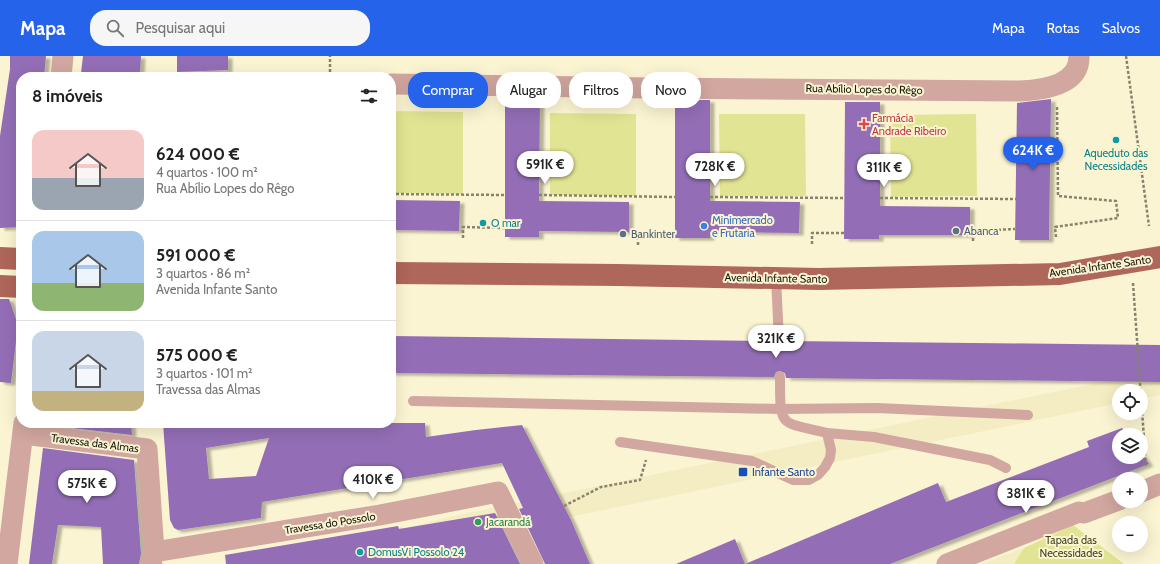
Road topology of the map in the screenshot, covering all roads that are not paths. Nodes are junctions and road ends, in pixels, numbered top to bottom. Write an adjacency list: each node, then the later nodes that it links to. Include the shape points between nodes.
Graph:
1 (63, 56): 3 (street)
2 (1079, 56): 4 (street, Rua Abílio Lopes do Rêgo, via 1071,75 1057,86 1044,90 1020,91)
3 (61, 72)
4 (396, 84)
5 (1160, 257): 9 (main road, Avenida Infante Santo, via 1060,274)
6 (0, 258): 7 (main road)
7 (16, 259)
8 (396, 273): 9 (main road, Avenida Infante Santo)
9 (776, 278): 12 (lane)
10 (0, 286): 11 (main road)
11 (16, 287)
12 (778, 341)
13 (780, 378): 15 (lane)
14 (413, 401): 15 (lane)
15 (780, 409): 16 (lane, via 877,408); 18 (lane, via 785,422 792,426)
16 (1028, 415)
17 (23, 429): 22 (street, Travessa das Almas, via 147,449); 23 (street)
18 (827, 433): 19 (lane, via 830,458 818,475 809,480 793,480 752,461); 20 (lane, via 888,440 990,460)
19 (620, 442)
20 (1006, 468)
21 (1112, 503): 25 (street, via 1065,517)
22 (153, 558): 24 (street, Travessa do Possolo, via 498,492)
23 (7, 564)
24 (533, 564)
25 (946, 564)

